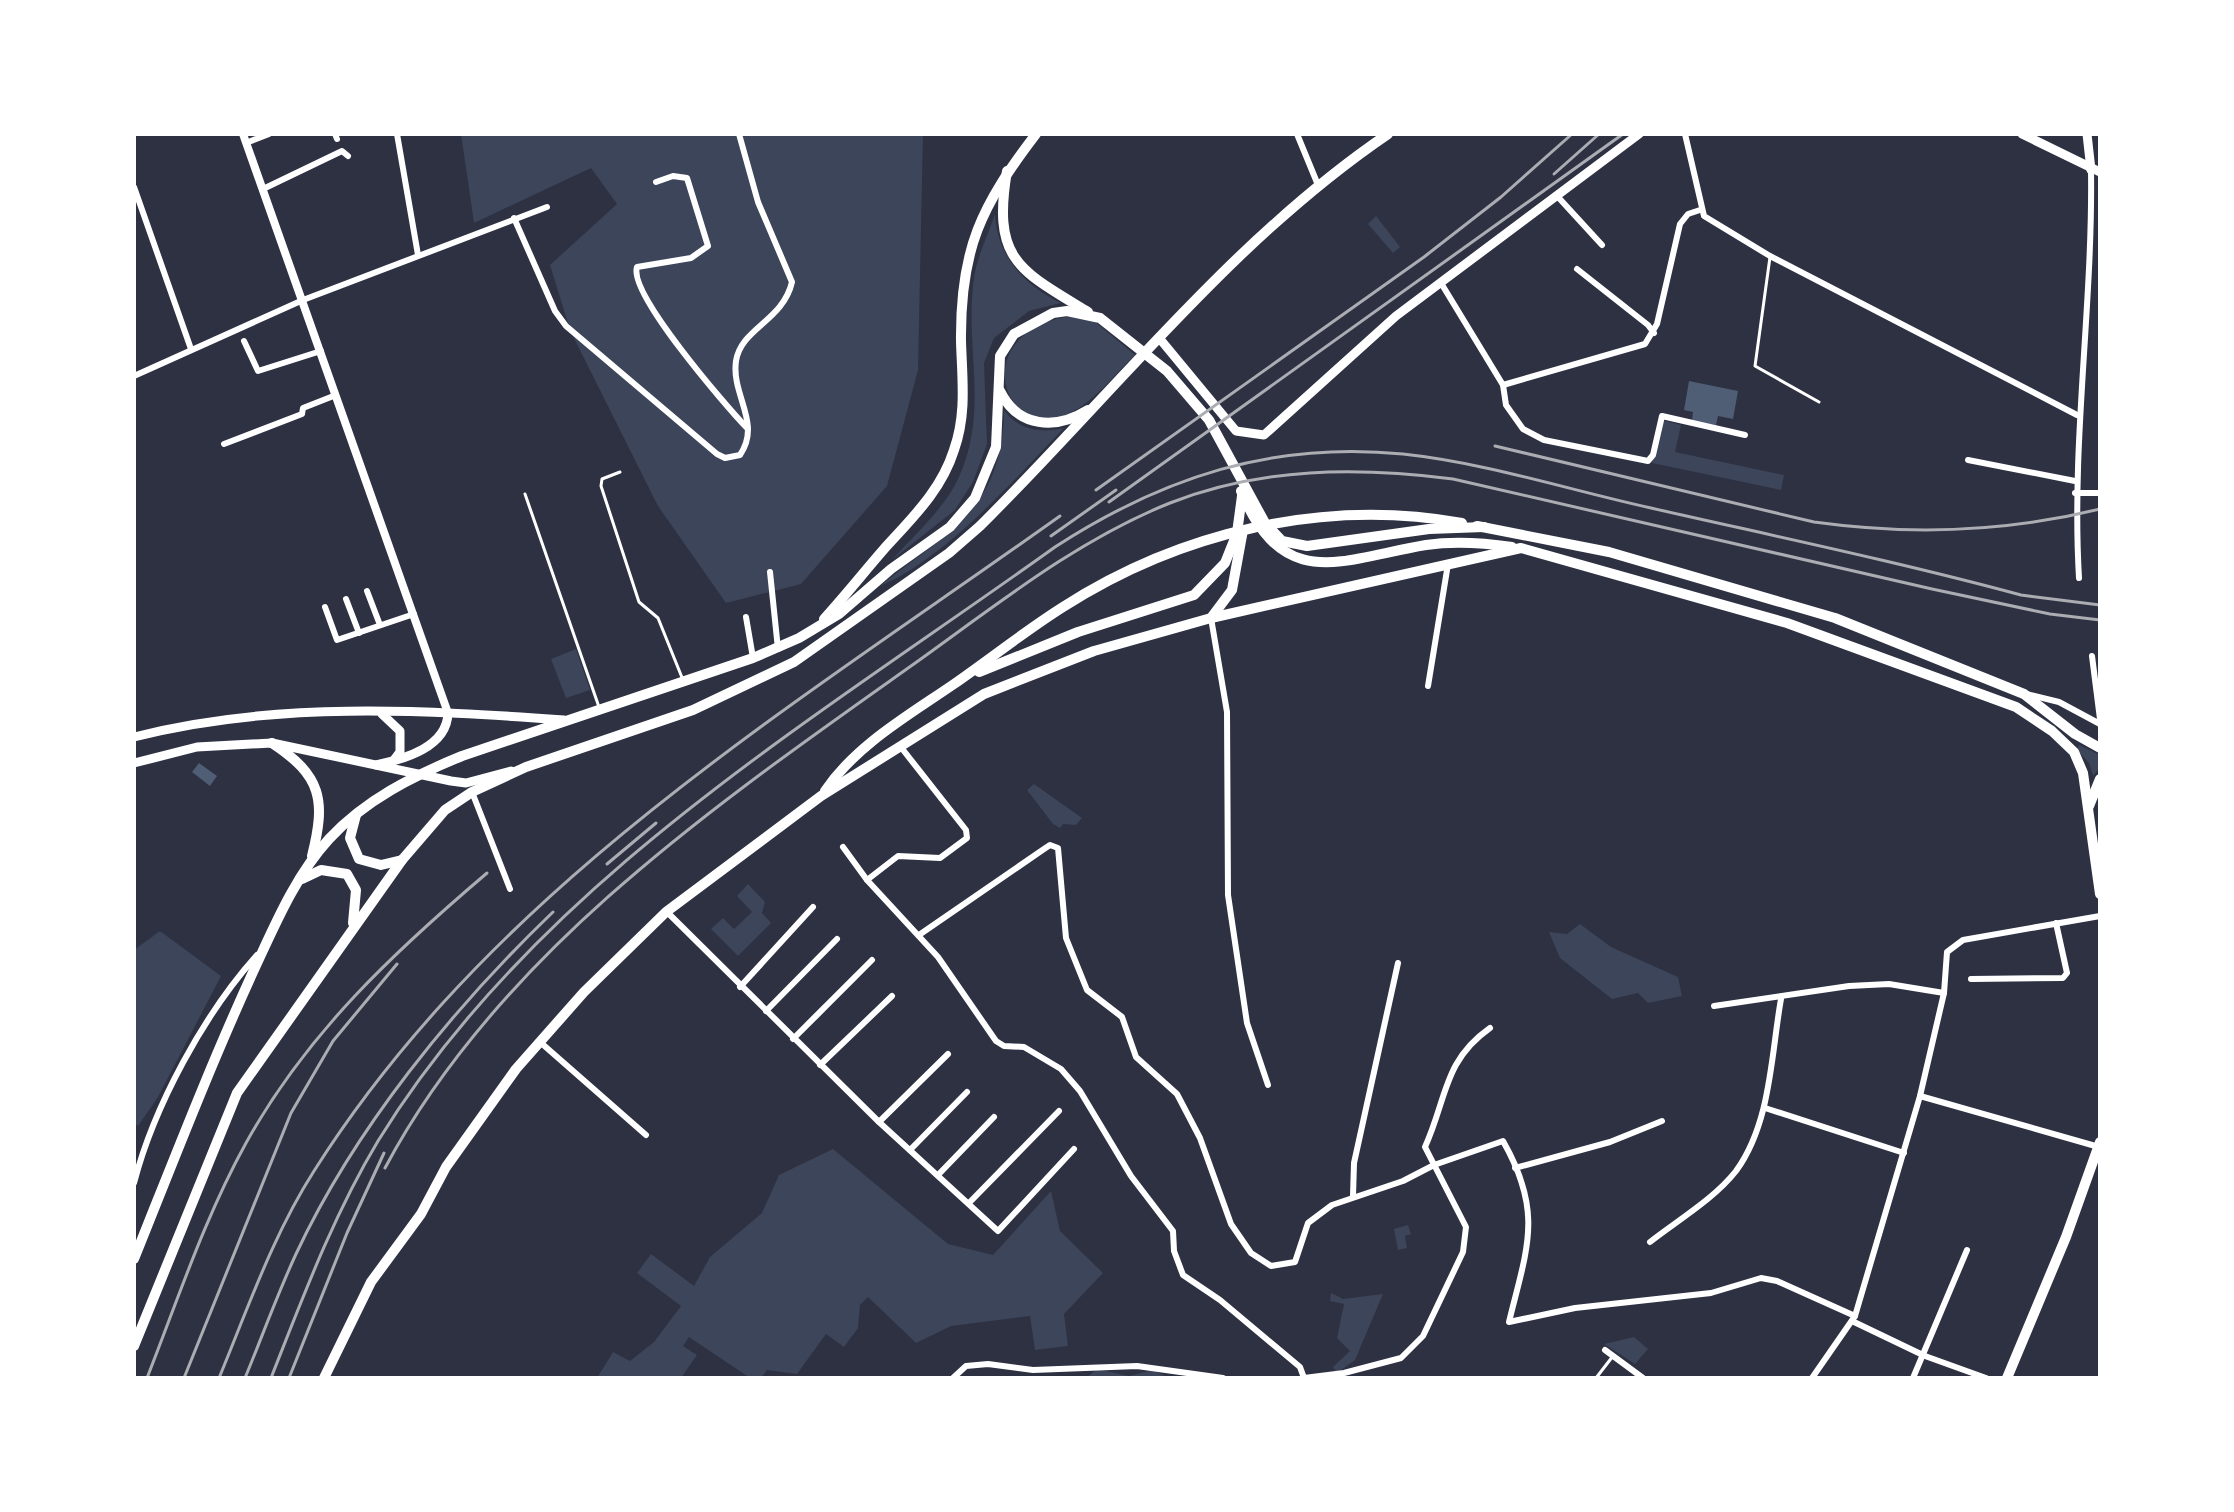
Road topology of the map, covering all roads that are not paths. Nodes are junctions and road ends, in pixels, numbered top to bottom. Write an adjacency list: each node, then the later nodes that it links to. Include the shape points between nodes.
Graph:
1 (269, 134): 11 (street)
2 (397, 134): 24 (street)
3 (739, 134): 42 (street, via 758,202 792,282 782,308 755,330 735,362)
4 (1036, 134): 13 (main road)
5 (1297, 134): 16 (street)
6 (1388, 134): 16 (main road)
7 (1639, 134): 19 (main road)
8 (1685, 134): 21 (street)
9 (2022, 134): 14 (main road)
10 (2087, 134): 14 (main road)
11 (245, 138): 18 (street)
12 (348, 156): 18 (street, via 342,151)
13 (1007, 171): 48 (main road, via 1002,202 1005,236 1019,266 1110,324 1168,375 1209,427); 66 (main road, via 979,220 967,255 961,296 964,405 946,472 929,499)
14 (2095, 171): 41 (street)
15 (656, 182): 42 (street, via 687,178 708,246 691,258 637,267 635,274 649,306)
16 (1318, 185): 30 (main road, via 1243,251)
17 (134, 187): 32 (street)
18 (263, 189): 28 (street)
19 (1558, 197): 23 (street); 27 (main road)
20 (547, 207): 22 (street)
21 (1700, 210): 25 (street); 29 (street, via 1680,224)
22 (514, 218): 24 (street); 42 (street, via 566,326 717,454 740,455 750,437)
23 (1602, 245)
24 (418, 255): 28 (street)
25 (1770, 256): 40 (lane, via 1755,366); 41 (street)
26 (1577, 269): 29 (street)
27 (1441, 283): 30 (main road, via 1396,316 1264,435 1236,431); 36 (street)
28 (303, 300): 32 (street); 33 (street)
29 (1654, 333): 36 (street, via 1637,348)
30 (1160, 339): 39 (main road)
31 (244, 341): 33 (street, via 258,371)
32 (191, 349): 35 (street)
33 (321, 351): 38 (street)
34 (134, 364): 35 (street)
35 (136, 375)
36 (1503, 385): 43 (street, via 1506,405 1532,436 1638,460 1648,461 1653,455 1662,416)
37 (997, 386): 39 (main road, via 1012,410 1042,424 1066,421); 48 (main road, via 997,369 1014,334 1040,317 1067,311 1100,318 1167,371 1209,420); 66 (main road, via 996,447 975,498 950,527)
38 (336, 395): 44 (street); 61 (street)
39 (1101, 401): 91 (main road, via 980,526 823,644 693,710)
40 (1819, 402)
41 (2077, 415): 47 (street)
42 (748, 429)
43 (1745, 435)
44 (224, 444)
45 (1968, 460): 47 (street)
46 (620, 472): 73 (lane, via 602,479 601,486 639,602 658,618)
47 (2075, 481): 49 (street)
48 (1245, 493): 52 (main road, via 1271,532 1296,545); 53 (main road, via 1262,533 1305,560 1339,564 1430,545); 63 (main road, via 1232,590); 74 (main road, via 1237,533 1217,575 1194,595 1028,650)
49 (2075, 493): 50 (street); 56 (street)
50 (2100, 493)
51 (525, 494): 77 (lane)
52 (1484, 527): 60 (main road, via 1609,552); 74 (main road, via 1383,514 1261,524 1141,567 1066,605)
53 (1521, 548): 54 (main road); 67 (main road)
54 (1448, 564): 63 (main road); 75 (street)
55 (770, 572): 70 (street)
56 (2079, 578)
57 (367, 591): 65 (street)
58 (346, 599): 68 (street)
59 (325, 607): 68 (street, via 336,640)
60 (1808, 609): 64 (main road); 67 (main road)
61 (414, 614): 65 (street); 78 (street)
62 (746, 617): 72 (street)
63 (1211, 618): 84 (main road, via 1024,676 947,714); 127 (street, via 1227,712 1228,895 1247,1023)
64 (1835, 618): 69 (main road); 76 (main road)
65 (380, 625): 68 (street)
66 (817, 626): 70 (main road)
67 (1800, 627): 69 (main road)
68 (359, 633)
69 (1829, 638): 97 (main road, via 2033,716 2074,752 2083,773)
70 (778, 649): 72 (main road)
71 (2092, 656): 82 (street)
72 (753, 658): 73 (main road)
73 (684, 683): 77 (main road)
74 (956, 683): 81 (main road)
75 (1428, 686)
76 (2024, 694): 82 (street, via 2059,702); 87 (main road)
77 (600, 710): 80 (main road)
78 (448, 713): 79 (main road); 80 (main road); 88 (main road, via 442,736)
79 (382, 714): 83 (main road, via 252,717); 88 (main road, via 400,731 400,752)
80 (568, 720): 92 (main road)
81 (900, 720): 84 (main road); 95 (main road, via 839,770)
82 (2100, 721)
83 (134, 737)
84 (912, 738): 86 (main road)
85 (272, 743): 89 (main road, via 197,747); 90 (main road); 100 (main road, via 302,766 317,789 321,814)
86 (900, 746): 95 (main road); 101 (street, via 967,838 943,856 898,856)
87 (2100, 748)
88 (394, 760): 90 (main road)
89 (135, 761)
90 (373, 765): 92 (main road)
91 (526, 767): 92 (main road, via 466,783); 94 (main road)
92 (416, 776): 96 (main road)
93 (2100, 779): 97 (main road, via 2090,805)
94 (472, 792): 99 (main road, via 445,810); 103 (street)
95 (821, 796): 106 (main road)
96 (357, 813): 99 (main road, via 350,838 359,859 381,865); 100 (main road)
97 (2089, 828): 104 (main road)
98 (843, 847): 101 (street)
99 (402, 860): 109 (main road)
100 (311, 862): 102 (main road)
101 (867, 880): 110 (street)
102 (299, 881): 109 (main road, via 321,870 347,874 356,890); 112 (main road)
103 (510, 889)
104 (2100, 894)
105 (813, 907): 116 (street)
106 (666, 912): 116 (street); 124 (main road)
107 (2100, 916): 108 (street)
108 (2056, 923): 115 (street, via 2067,973 2063,978); 117 (street, via 1963,940 1947,952)
109 (352, 929): 150 (main road, via 237,1093)
110 (919, 935): 144 (street, via 1050,845 1058,848 1066,938 1087,990 1122,1017 1136,1057 1177,1094 1200,1138 1231,1224 1251,1253 1271,1266 1295,1262 1308,1223); 157 (street, via 996,1041 1030,1051 1061,1069 1080,1091 1131,1176 1173,1231 1183,1275 1300,1367)
111 (837, 939): 121 (street)
112 (265, 947): 143 (street, via 209,1019 149,1136); 148 (main road)
113 (872, 960): 123 (street)
114 (1398, 963): 144 (street, via 1354,1163)
115 (1971, 979)
116 (740, 987): 121 (street)
117 (1944, 993): 119 (street, via 1889,984); 129 (street)
118 (892, 996): 126 (street)
119 (1781, 999): 120 (street); 130 (street)
120 (1714, 1006)
121 (766, 1011): 123 (street)
122 (1490, 1028): 140 (street, via 1470,1042 1442,1091 1425,1147)
123 (793, 1039): 126 (street)
124 (540, 1042): 135 (street); 154 (main road, via 468,1135 421,1214 371,1282)
125 (948, 1054): 134 (street)
126 (820, 1065): 134 (street)
127 (1268, 1085)
128 (967, 1092): 138 (street)
129 (1920, 1096): 136 (street); 139 (street)
130 (1765, 1108): 139 (street); 146 (street, via 1737,1169)
131 (1059, 1111): 145 (street)
132 (994, 1117): 142 (street)
133 (1662, 1121): 141 (street, via 1610,1142)
134 (879, 1122): 138 (street)
135 (646, 1135)
136 (2099, 1145): 163 (main road)
137 (1074, 1149): 145 (street, via 998,1231)
138 (910, 1150): 142 (street)
139 (1904, 1153): 149 (street)
140 (1434, 1165): 141 (street, via 1503,1141); 144 (street); 157 (street, via 1466,1227 1463,1252 1423,1336 1401,1358)
141 (1515, 1168): 149 (street, via 1531,1217 1531,1236 1509,1322 1575,1308 1711,1293 1761,1278)
142 (938, 1175): 145 (street)
143 (134, 1183)
144 (1353, 1196)
145 (969, 1203)
146 (1650, 1242)
147 (1967, 1250): 153 (street)
148 (134, 1259)
149 (1854, 1319): 153 (street); 160 (street)
150 (134, 1346)
151 (1605, 1350): 152 (street)
152 (1613, 1356): 158 (lane); 159 (street)
153 (1925, 1356): 161 (street); 162 (street)
154 (324, 1378)
155 (953, 1378): 156 (street, via 966,1366 1001,1364 1033,1370 1137,1366)
156 (1223, 1378)
157 (1304, 1378)
158 (1596, 1378)
159 (1643, 1378)
160 (1812, 1378)
161 (1913, 1378)
162 (1986, 1378)
163 (2007, 1378)

